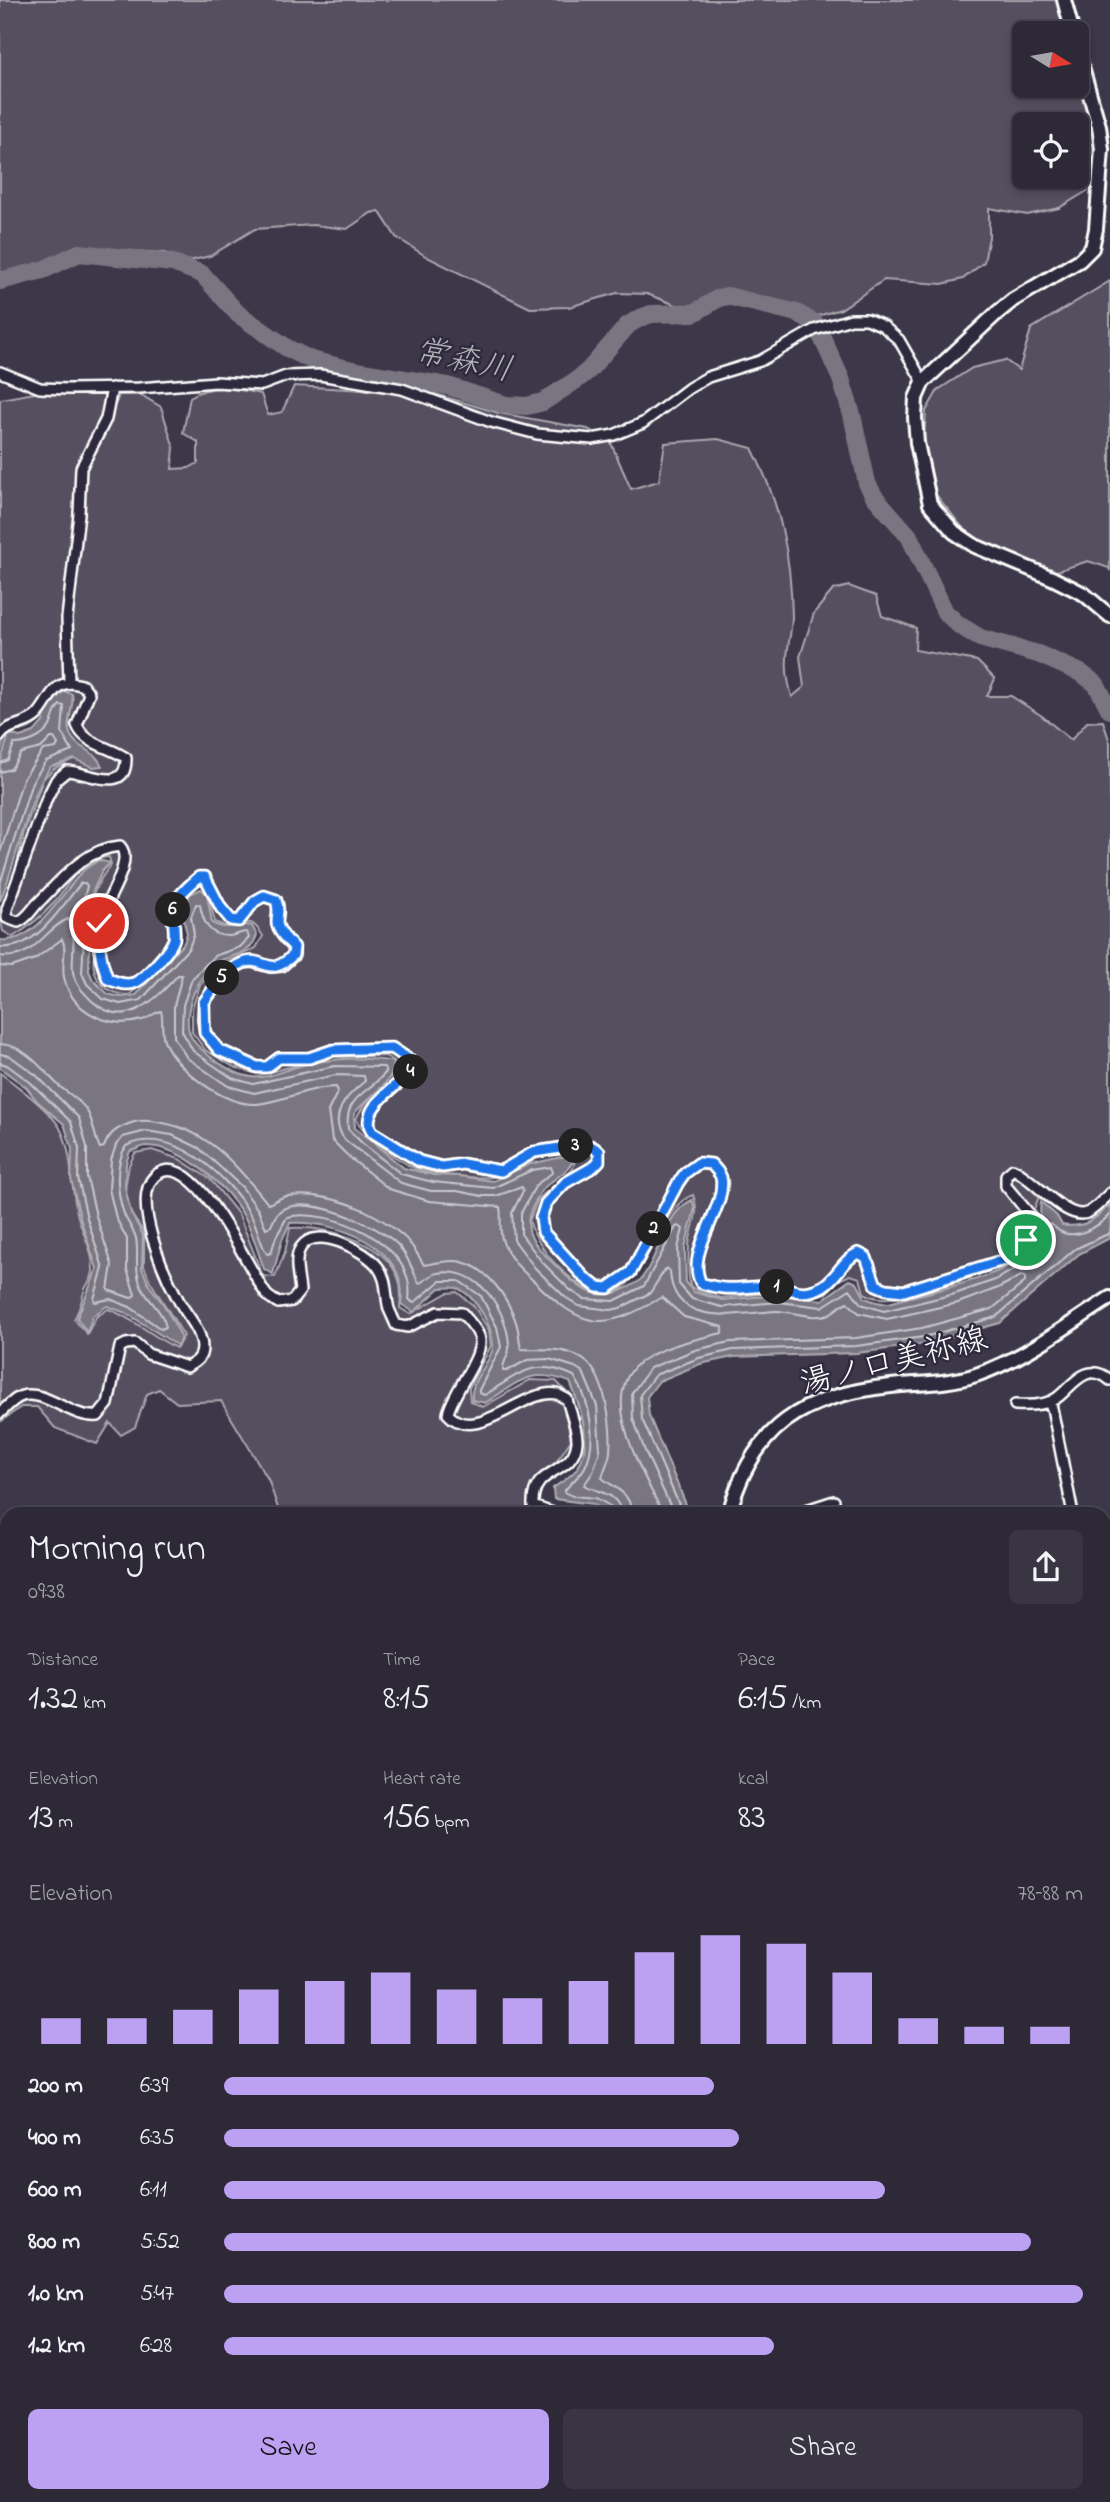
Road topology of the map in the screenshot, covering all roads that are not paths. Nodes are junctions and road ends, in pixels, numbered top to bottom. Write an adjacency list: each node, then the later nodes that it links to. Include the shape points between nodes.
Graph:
1 (1065, 0): 2 (main road)
2 (1070, 21)
3 (1089, 92): 5 (main road, via 1102,149 1092,248 1013,300)
4 (0, 372): 6 (street, via 40,388)
5 (923, 382): 6 (street, via 899,340 883,326 851,319 814,330 760,361 708,377 643,423 592,439 537,433 491,422 402,389 320,375 298,374 262,385 216,382); 7 (main road, via 916,398 917,443 930,504 941,518 975,546 1084,594)
6 (113, 388): 8 (street, via 106,419 81,468 67,618)
7 (1110, 616)
8 (69, 683): 9 (street, via 50,694 38,714); 10 (street, via 80,684 89,694 77,725 80,733 126,758 126,766 119,777 109,781 66,771 55,780 7,918 26,919 79,862 120,846 124,866 99,923 99,946 108,979 121,984 145,976 173,943 176,901 199,877 205,877 231,920 239,921 264,896 276,900 280,910 277,923 294,947 293,955 282,966 243,963 227,973 204,1002 205,1033 219,1050 267,1067 279,1058 392,1048 410,1060 412,1071 377,1103 368,1126 432,1165 501,1171 534,1152 573,1146 599,1151 599,1161 565,1183 546,1203 541,1218 543,1232 597,1287 608,1288 631,1272 678,1183 699,1163 711,1164 720,1174 721,1188 697,1261 701,1283 718,1289 810,1291 825,1285 858,1253 866,1257 876,1285 904,1291 1003,1260 1032,1230 1031,1216 1006,1186 1006,1175 1013,1169 1075,1215 1088,1213)
9 (0, 736)
10 (1110, 1193)
11 (1110, 1298): 18 (main road, 湯ノ口美祢線, via 1007,1363 975,1376 890,1386 822,1401 796,1412 771,1431 754,1453)
12 (1110, 1380): 13 (street, via 1093,1374 1079,1376)
13 (1048, 1402): 14 (street); 20 (street)
14 (1015, 1405)
15 (0, 1413): 17 (street, via 23,1395 34,1395 77,1413 98,1416 108,1404 120,1347 125,1344 135,1343 148,1354 187,1367 199,1360 200,1335 162,1265 146,1205 149,1183 158,1173 173,1170 187,1176 209,1201 267,1295 278,1303 292,1301 300,1291 297,1261 301,1247 326,1238 342,1242 376,1265 385,1278 396,1325 408,1327 438,1312 462,1313 479,1334 481,1346 450,1402 448,1414 455,1421 481,1421 543,1395 567,1399 578,1440 569,1462 540,1480 533,1493)
16 (834, 1501): 19 (street)
17 (536, 1507)
18 (731, 1507)
19 (816, 1507)
20 (1072, 1507)

